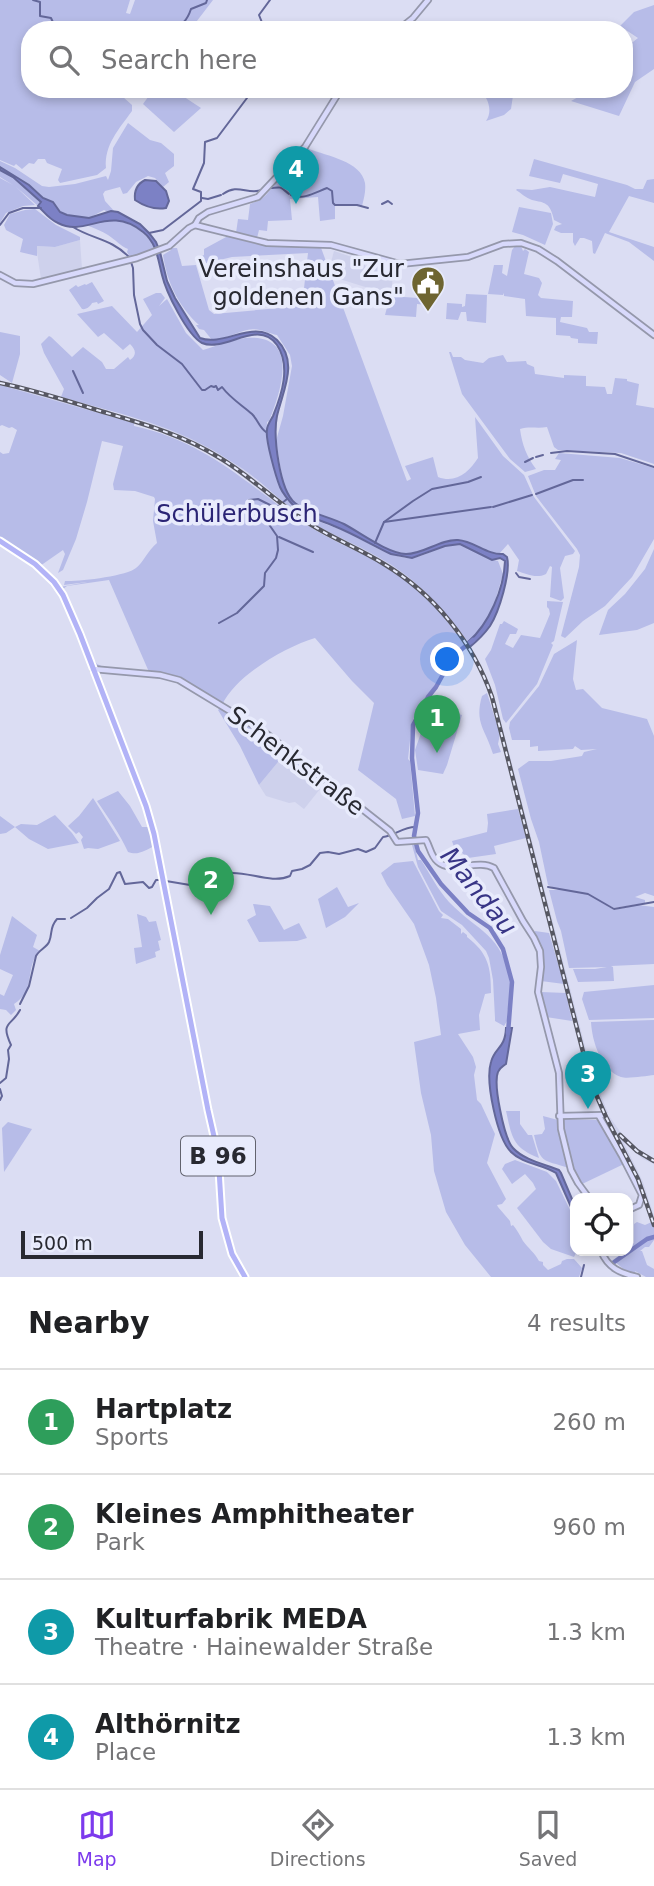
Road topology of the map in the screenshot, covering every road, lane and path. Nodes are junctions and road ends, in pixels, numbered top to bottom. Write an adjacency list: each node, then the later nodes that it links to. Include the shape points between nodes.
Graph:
1 (428, 0): 2 (main road)
2 (409, 21)
3 (336, 98): 4 (main road, via 310,140 261,195 208,212)
4 (195, 225): 5 (main road, via 164,248 129,260 33,284); 6 (main road, via 267,243 331,245 400,264 468,257 503,244 521,243 557,261)
5 (0, 275)
6 (654, 335)
7 (0, 541): 8 (main road, B 96, via 54,582)
8 (93, 669): 9 (main road, Schenkstraße, via 179,680 263,731 397,842 426,841 443,865 494,868 536,940 541,963 539,995 559,1073); 13 (main road, B 96, via 149,815 216,1142 222,1218 232,1254)
9 (559, 1116): 10 (main road, via 571,1170); 11 (main road, via 601,1116 640,1191 640,1203)
10 (585, 1193)
11 (633, 1208)
12 (604, 1256): 14 (main road, via 612,1268)
13 (245, 1277)
14 (637, 1277)

